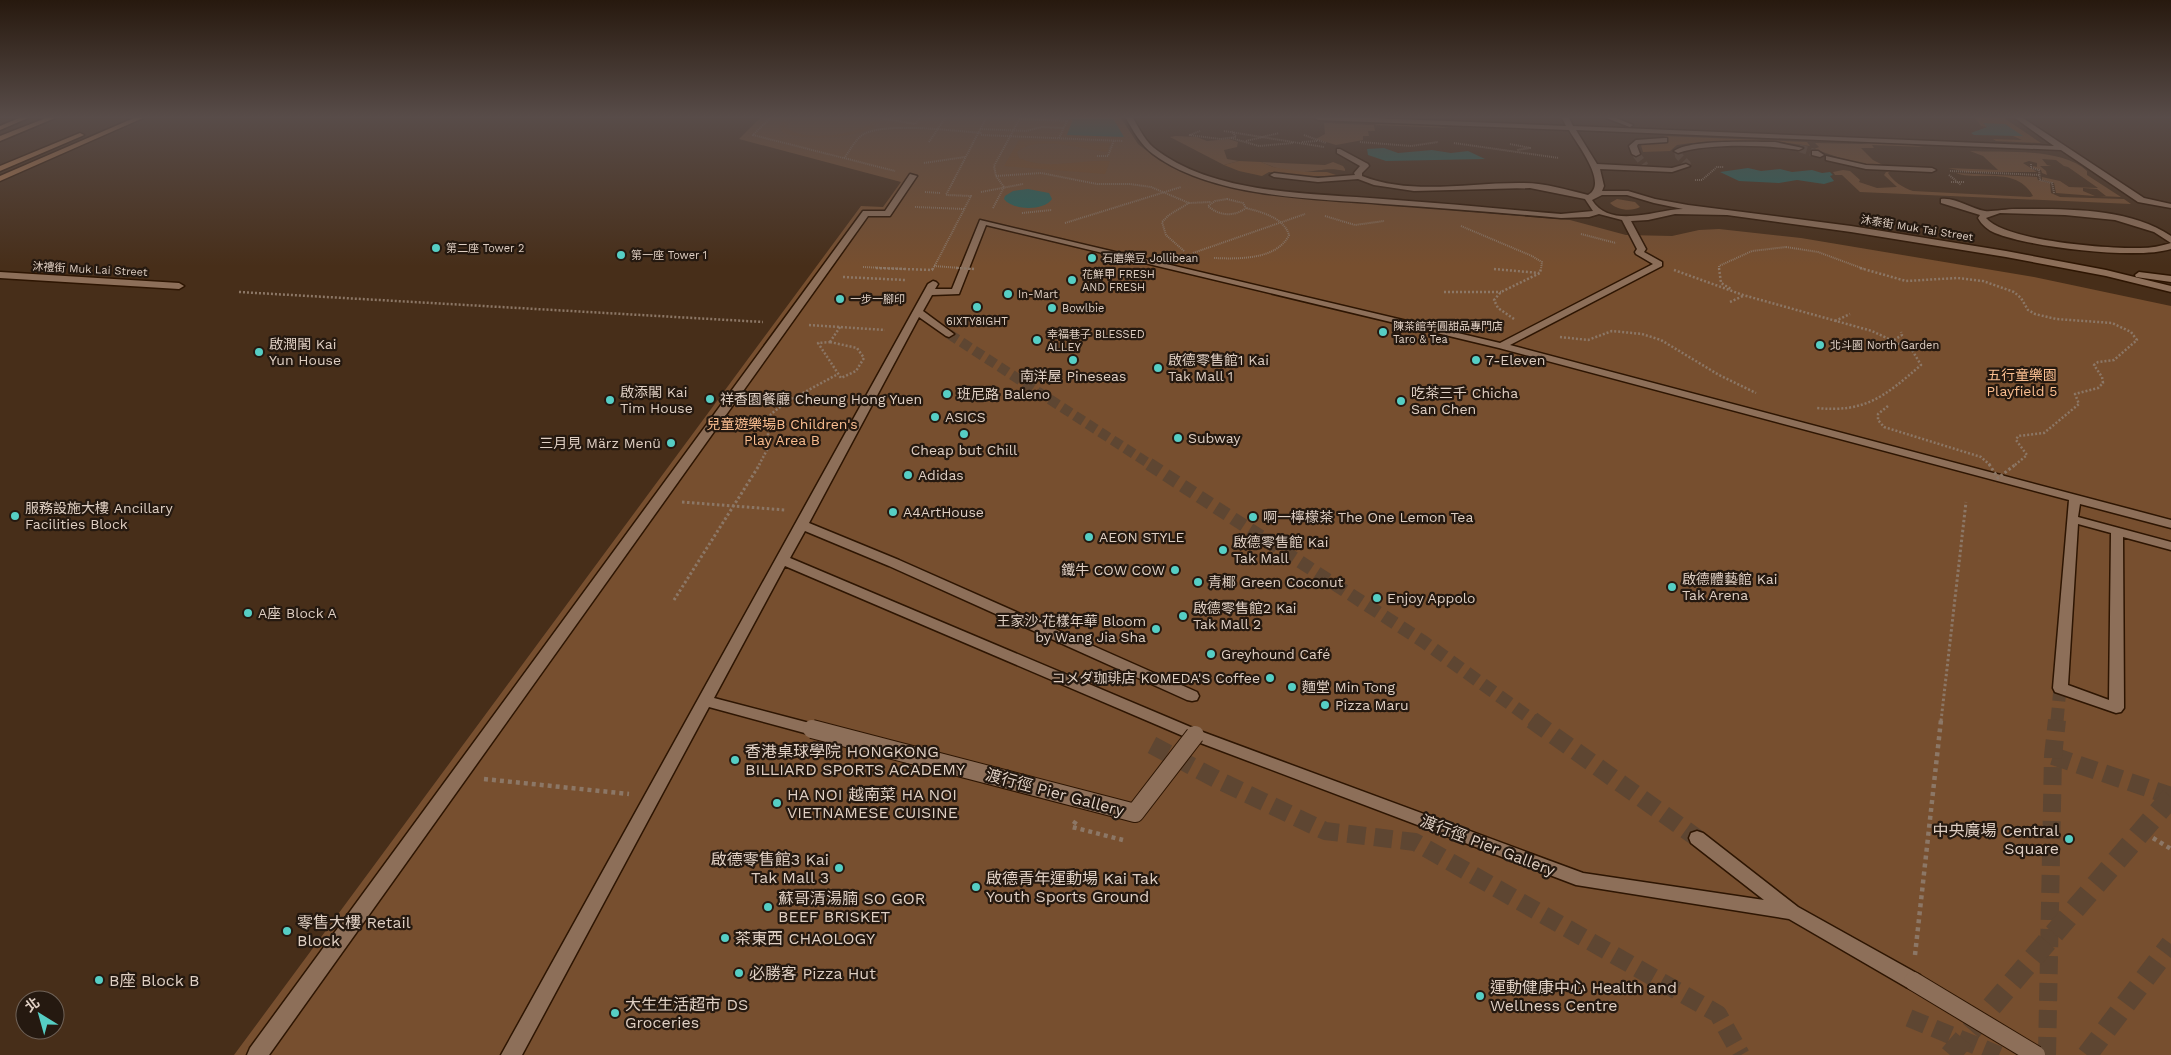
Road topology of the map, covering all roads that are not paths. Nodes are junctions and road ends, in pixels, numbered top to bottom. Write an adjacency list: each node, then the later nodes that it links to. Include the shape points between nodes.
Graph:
1 (27, 167): 14 (main road)
2 (1185, 167): 20 (street, via 1258,189 1561,216 1589,215)
3 (1364, 167): 13 (street, via 1358,173)
4 (1640, 167): 9 (street)
5 (1648, 167): 6 (street, via 1672,170)
6 (1682, 167)
7 (1863, 167): 10 (street)
8 (2091, 167): 19 (street, via 2141,200)
9 (1596, 169): 15 (street, 沐泰街 Muk Tai Street); 16 (street, via 1600,186)
10 (1932, 170)
11 (913, 176): 49 (street, via 887,214 866,213)
12 (1274, 176): 13 (street, via 1318,180)
13 (1359, 177): 16 (street, 沐泰街 Muk Tai Street, via 1394,188 1523,185)
14 (0, 179)
15 (1628, 193): 16 (street, 沐泰街 Muk Tai Street, via 1610,192); 17 (street, 沐泰街 Muk Tai Street)
16 (1593, 196): 20 (street, via 1588,202)
17 (1654, 201): 21 (street, via 1662,208); 22 (street, 沐泰街 Muk Tai Street)
18 (1944, 201): 23 (street)
19 (2167, 205)
20 (1599, 211): 24 (street, 沐泰街 Muk Tai Street)
21 (1661, 213): 22 (street, 沐泰街 Muk Tai Street); 24 (street, 沐泰街 Muk Tai Street, via 1646,218)
22 (1724, 213): 28 (street, 沐泰街 Muk Tai Street)
23 (1986, 214): 25 (street, via 1983,221); 26 (street, via 2011,211 2107,217 2146,226)
24 (1625, 218): 36 (street, via 1642,249 1639,252 1659,264)
25 (2002, 232): 27 (street, via 2058,243 2140,252 2159,251); 28 (street)
26 (2171, 240)
27 (2171, 246)
28 (2006, 254): 29 (street, 沐泰街 Muk Tai Street)
29 (2106, 273): 31 (street, 沐泰街 Muk Tai Street); 33 (street, 沐泰街 Muk Tai Street)
30 (0, 276): 32 (street, 沐禮街 Muk Lai Street)
31 (2171, 279)
32 (179, 286)
33 (2171, 289)
34 (918, 312): 35 (street); 36 (street, via 931,288 956,292 983,222); 38 (street)
35 (950, 334)
36 (1501, 346): 37 (street)
37 (2075, 498): 39 (street); 40 (street)
38 (806, 518): 43 (street); 44 (street, via 894,563)
39 (2072, 519): 41 (street); 41 (street, via 2060,688 2116,708)
40 (2171, 524)
41 (2117, 532): 42 (street)
42 (2171, 546)
43 (782, 560): 45 (street); 46 (street, 渡行徑 Pier Gallery)
44 (1192, 696)
45 (705, 701): 46 (street, 渡行徑 Pier Gallery, bridge, via 1135,813); 50 (street)
46 (1195, 735): 48 (street, 渡行徑 Pier Gallery, via 1582,880)
47 (1698, 838): 48 (street)
48 (1792, 912): 51 (street, bridge)
49 (257, 1055)
50 (511, 1055)
51 (2036, 1055)

